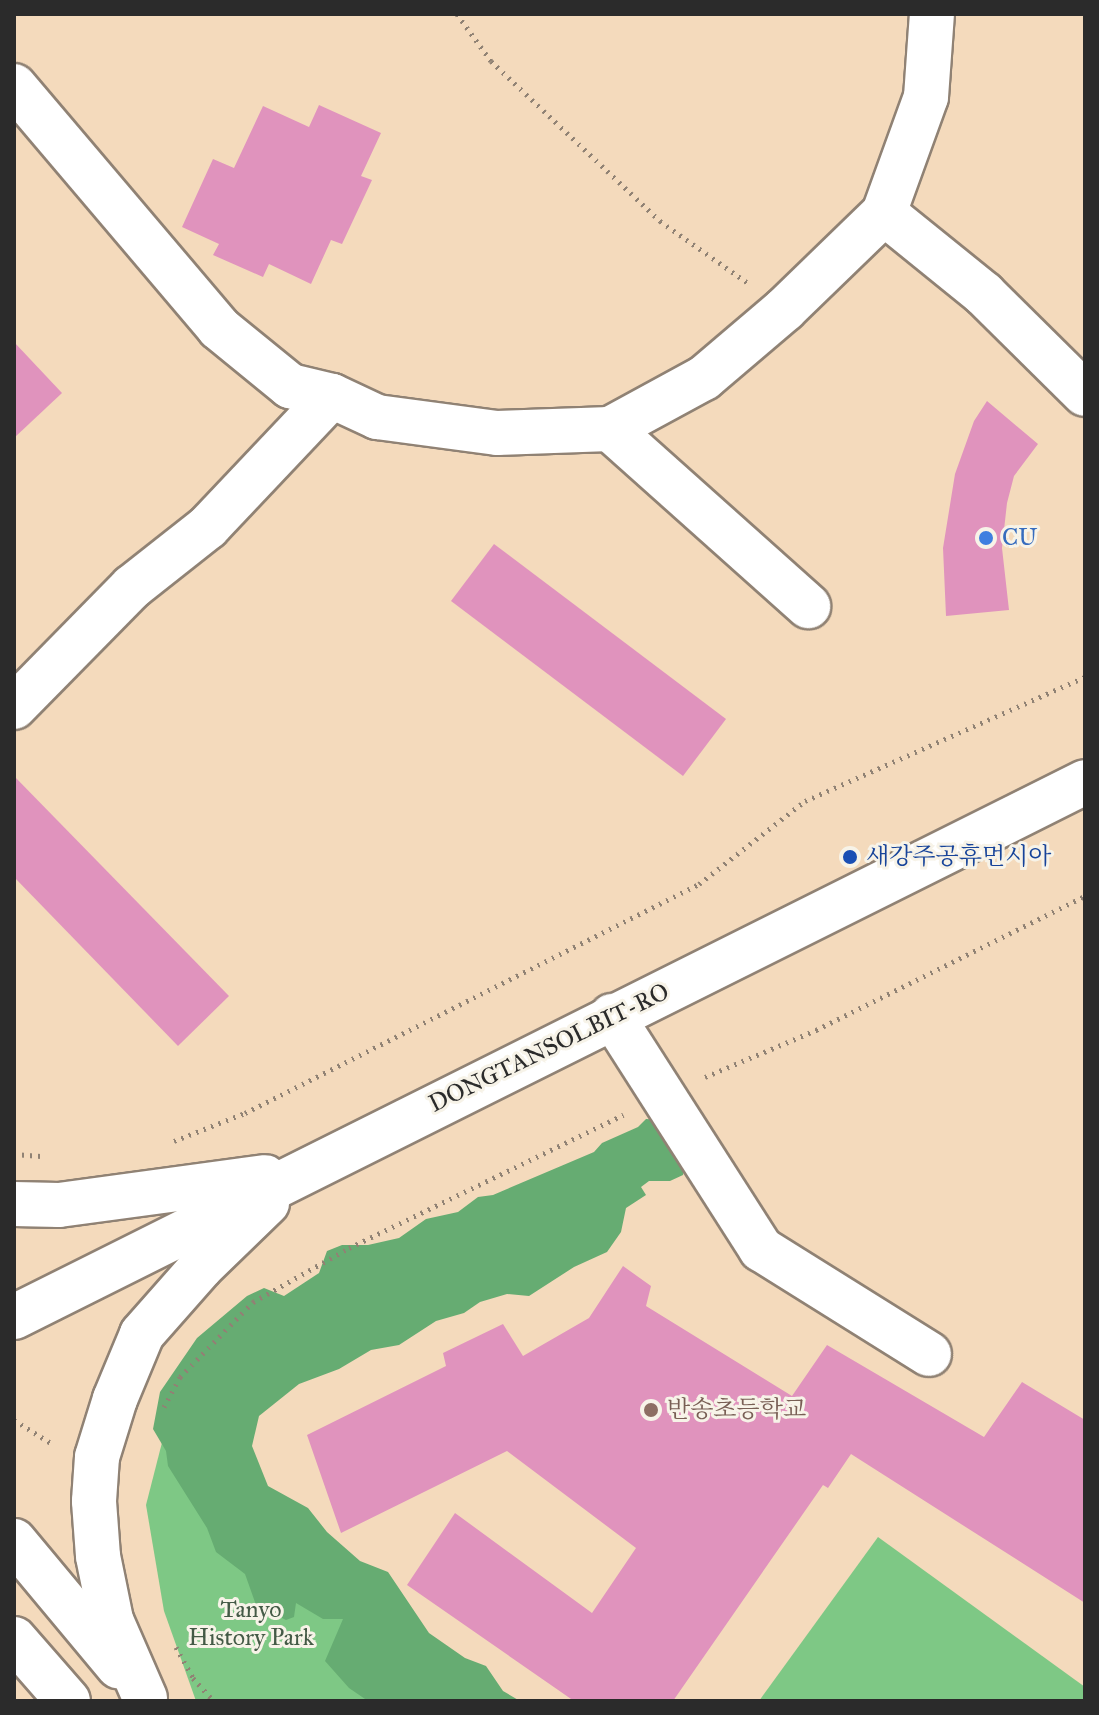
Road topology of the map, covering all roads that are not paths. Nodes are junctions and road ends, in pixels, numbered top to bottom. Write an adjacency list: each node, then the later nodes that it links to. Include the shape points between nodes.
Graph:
1 (932, 14): 3 (street, via 926,97)
2 (14, 86): 5 (street, via 219,328 290,386)
3 (884, 213): 4 (street, via 984,294); 6 (street, via 704,378)
4 (1085, 394)
5 (332, 396): 6 (street, via 377,417 497,433); 8 (street, via 208,527 132,587)
6 (610, 429): 7 (street)
7 (808, 606)
8 (14, 707)
9 (1085, 782): 10 (street, DONGTANSOLBIT-RO)
10 (612, 1016): 11 (street, DONGTANSOLBIT-RO); 14 (street, via 761,1249)
11 (299, 1172): 12 (street, via 59,1205); 13 (street, DONGTANSOLBIT-RO); 18 (street, via 201,1267 142,1334 102,1443 94,1501 98,1556 111,1620)
12 (14, 1204)
13 (14, 1317)
14 (929, 1354)
15 (14, 1541): 18 (street)
16 (14, 1639): 17 (street)
17 (42, 1675)
18 (146, 1700)

